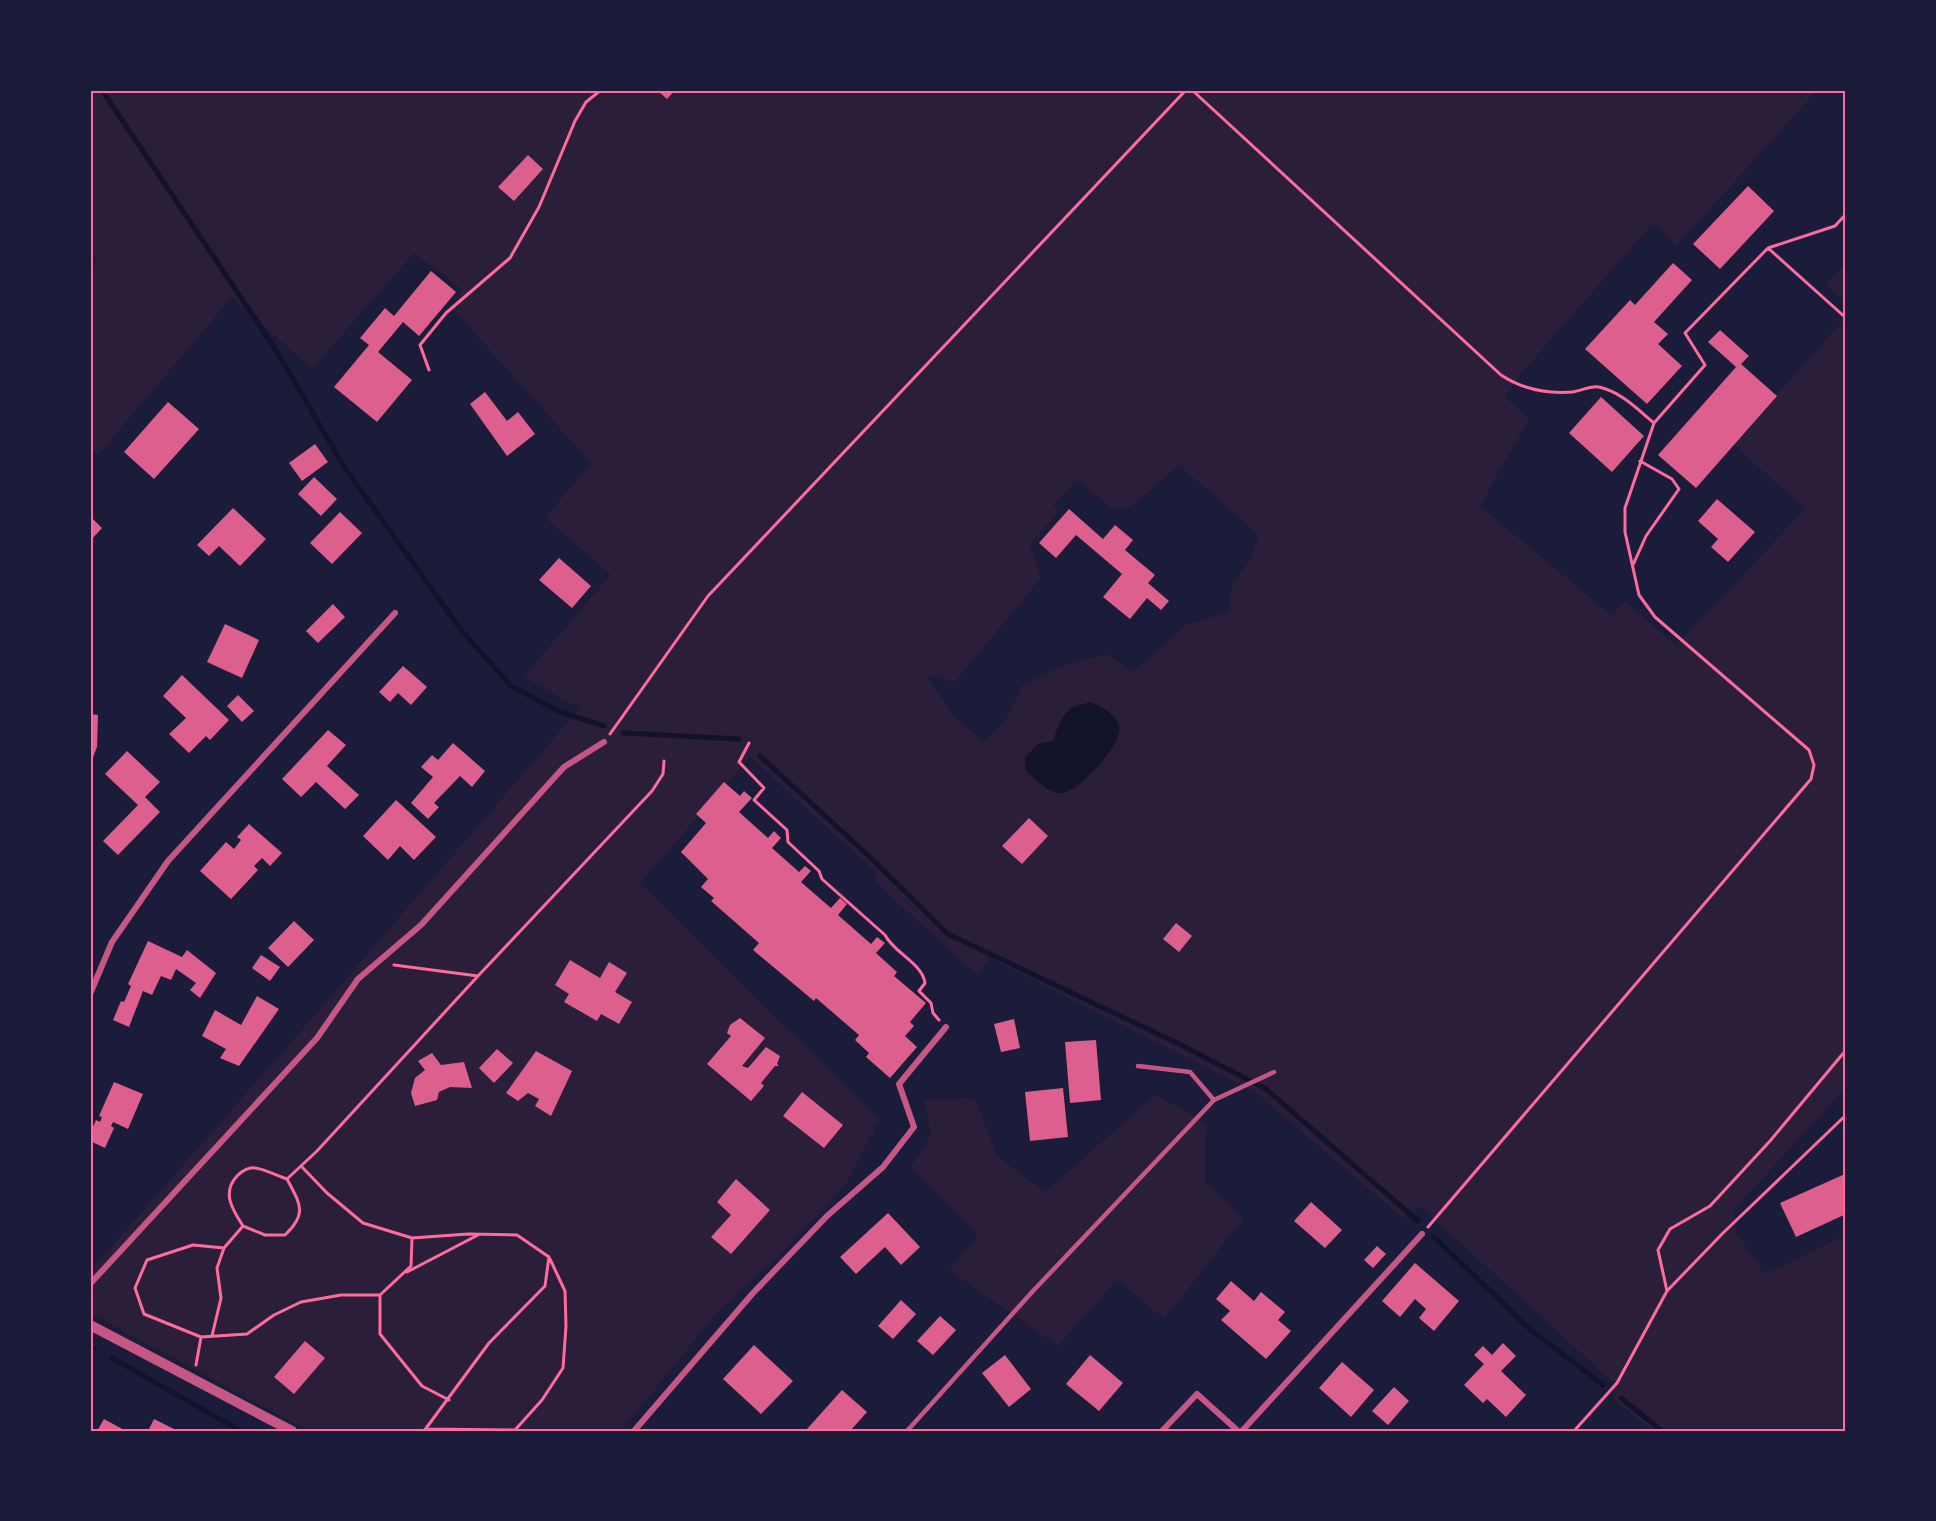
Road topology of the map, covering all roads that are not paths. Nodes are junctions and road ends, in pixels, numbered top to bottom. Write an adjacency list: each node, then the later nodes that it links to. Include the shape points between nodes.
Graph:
1 (395, 613): 3 (street, via 168,861 112,942)
2 (604, 742): 9 (street, via 564,767 421,925 358,978 317,1038)
3 (90, 994)
4 (946, 1027): 12 (street, via 898,1084 914,1127 895,1152 753,1293)
5 (1138, 1066): 7 (lane, via 1190,1072)
6 (1274, 1072): 7 (lane)
7 (1214, 1100): 13 (lane)
8 (1422, 1234): 15 (street)
9 (90, 1284)
10 (90, 1325): 11 (street)
11 (292, 1431)
12 (634, 1431)
13 (907, 1431)
14 (1162, 1431): 15 (street, via 1197,1394)
15 (1240, 1431)

